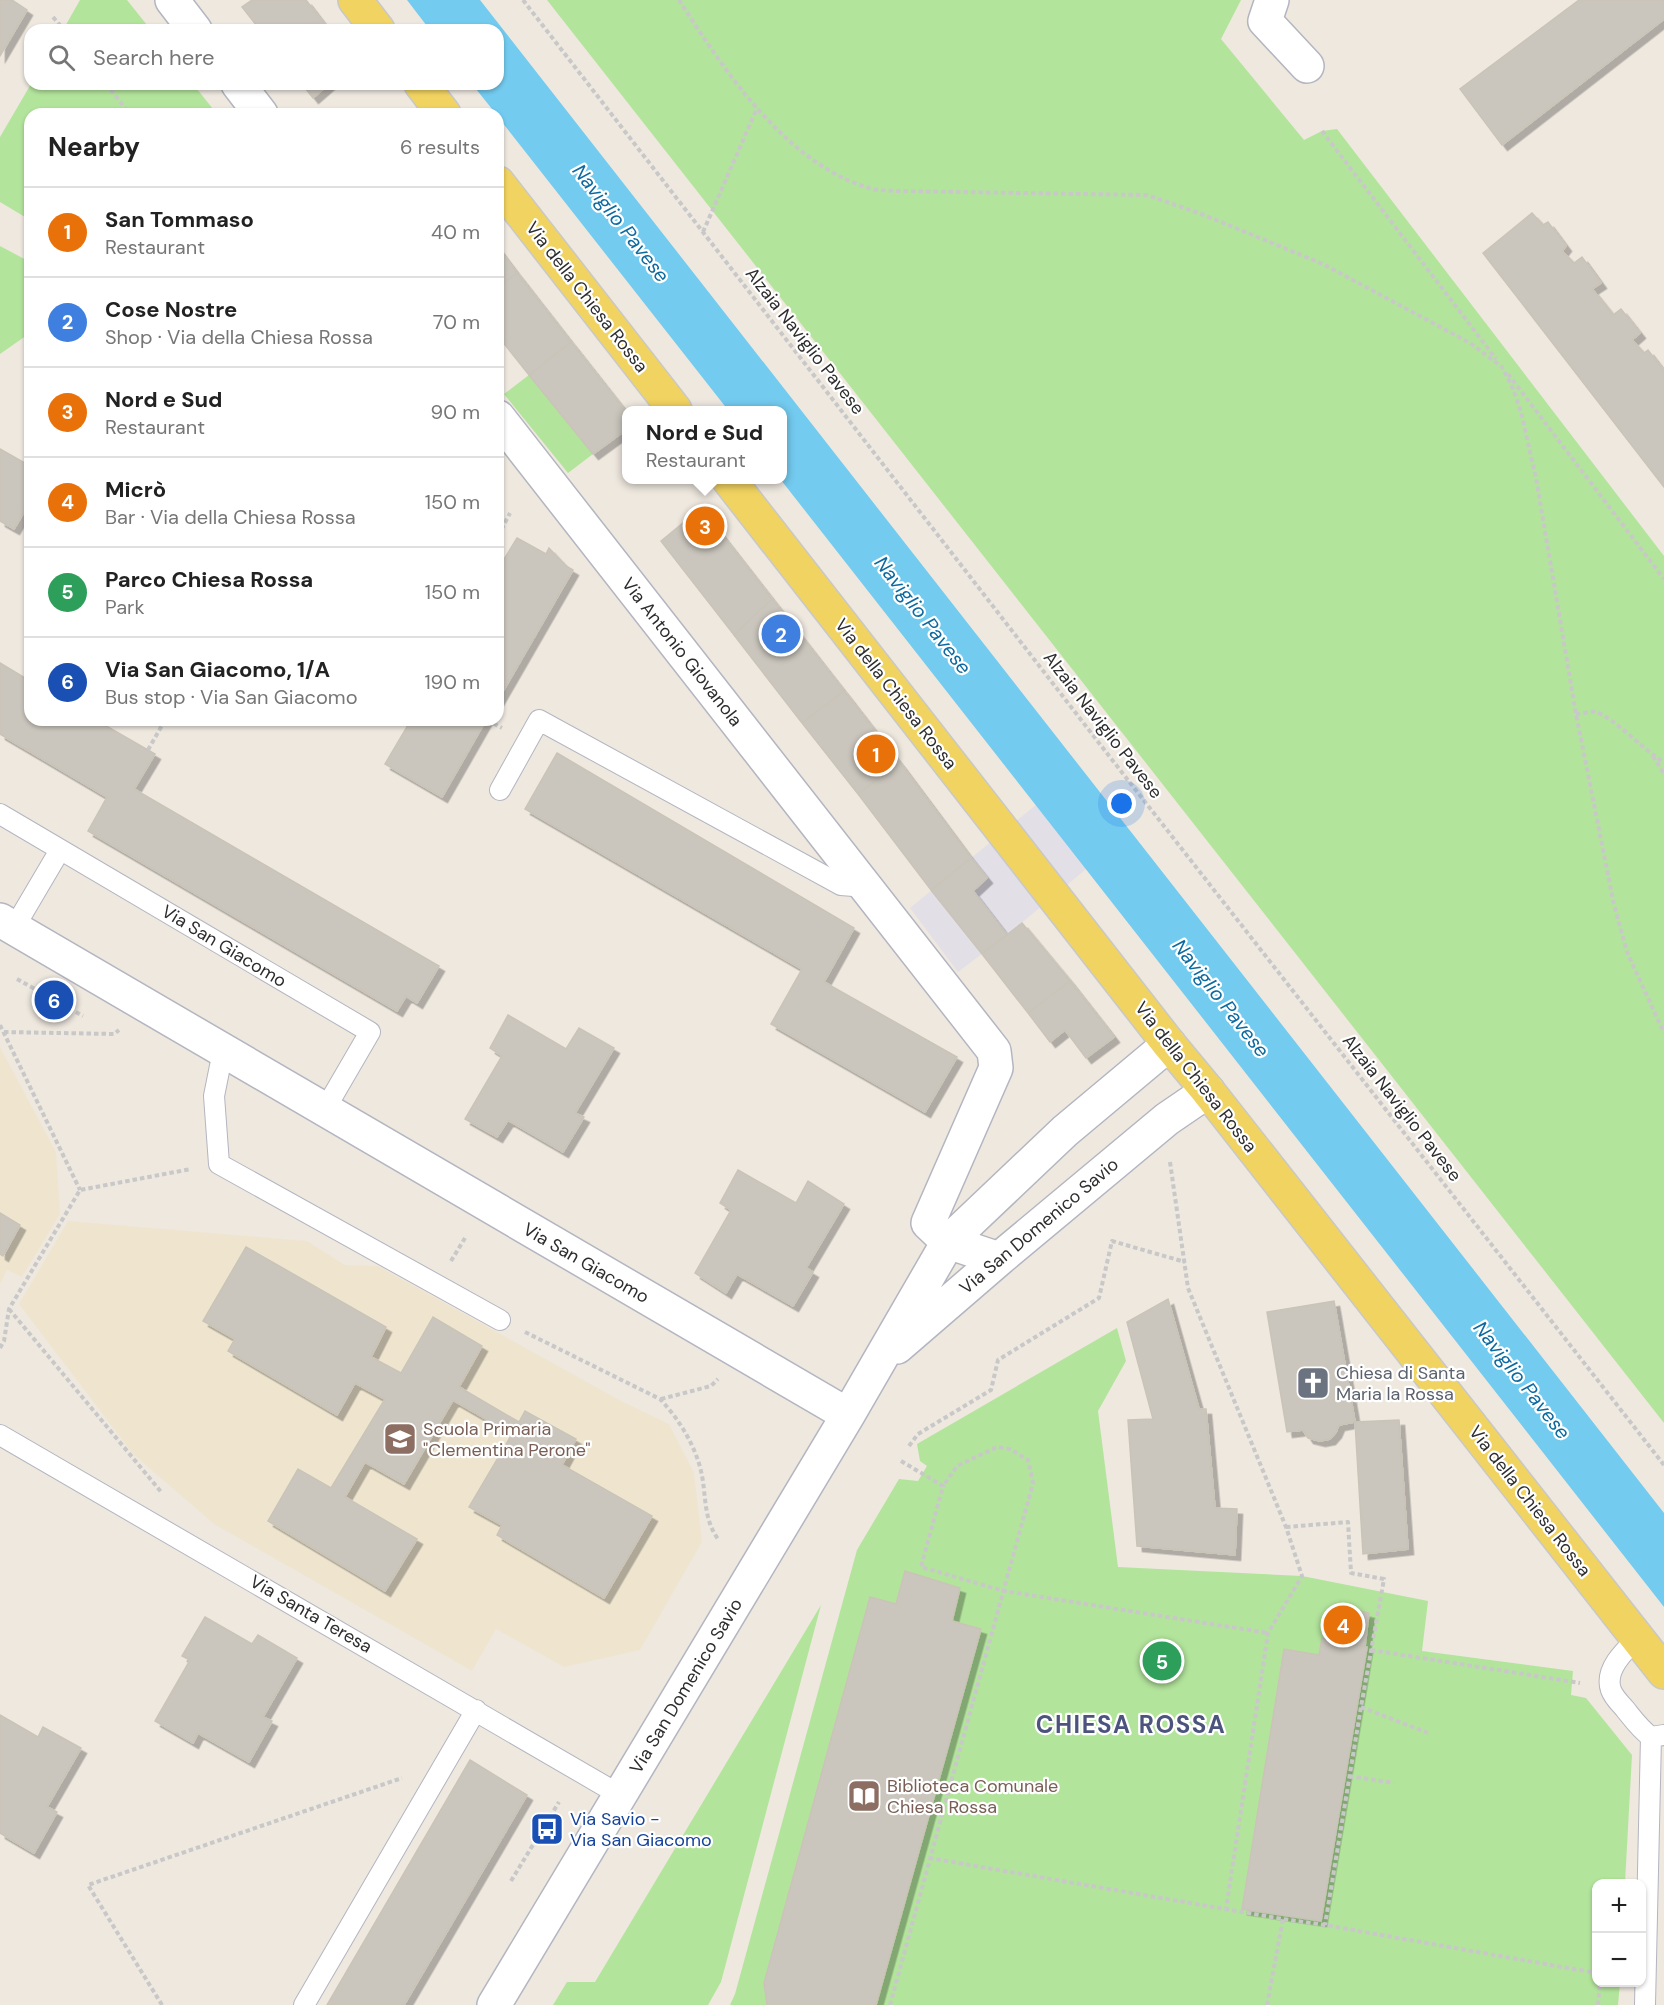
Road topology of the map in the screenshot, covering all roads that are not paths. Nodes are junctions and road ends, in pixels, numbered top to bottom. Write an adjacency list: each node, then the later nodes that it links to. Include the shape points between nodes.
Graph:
1 (172, 0): 4 (street)
2 (355, 0): 5 (main road)
3 (1272, 0): 6 (street, via 1265,21)
4 (190, 24)
5 (373, 24)
6 (1307, 66)
7 (242, 90): 9 (street)
8 (425, 90): 10 (main road)
9 (256, 108)
10 (439, 108)
11 (504, 191): 12 (main road, Via della Chiesa Rossa)
12 (671, 406)
13 (504, 425): 18 (street, Via Antonio Giovanola)
14 (732, 484): 20 (main road, Via della Chiesa Rossa)
15 (500, 790): 18 (lane, via 539,720 841,885)
16 (0, 814): 17 (lane, Via San Giacomo)
17 (60, 850): 19 (lane, Via San Giacomo); 23 (lane, Via San Giacomo, via 370,1032)
18 (866, 887): 24 (street, Via Antonio Giovanola, via 994,1051 996,1068 928,1223)
19 (7, 924): 21 (street, Via San Giacomo)
20 (1169, 1044): 22 (main road, Via della Chiesa Rossa); 24 (street, Via San Domenico Savio, via 1065,1131)
21 (223, 1051): 23 (street, Via San Giacomo); 26 (lane, via 214,1096 219,1164)
22 (1208, 1090): 25 (street, Via San Domenico Savio, via 1167,1119); 30 (main road, Via della Chiesa Rossa)
23 (324, 1111): 28 (street, Via San Giacomo)
24 (948, 1242): 25 (street); 27 (street, Via San Domenico Savio)
25 (999, 1259): 27 (street, Via San Domenico Savio)
26 (500, 1320)
27 (875, 1366): 28 (street, Via San Domenico Savio)
28 (848, 1415): 34 (street, Via San Domenico Savio)
29 (0, 1435): 32 (lane, Via Santa Teresa)
30 (1638, 1638): 31 (main road, Via della Chiesa Rossa); 33 (lane, via 1621,1654 1610,1687 1643,1731)
31 (1664, 1672)
32 (476, 1710): 34 (lane, Via Santa Teresa); 35 (lane)
33 (1658, 1736): 37 (lane)
34 (620, 1795): 36 (street, Via San Domenico Savio)
35 (304, 2005)
36 (494, 2005)
37 (1645, 2005)

